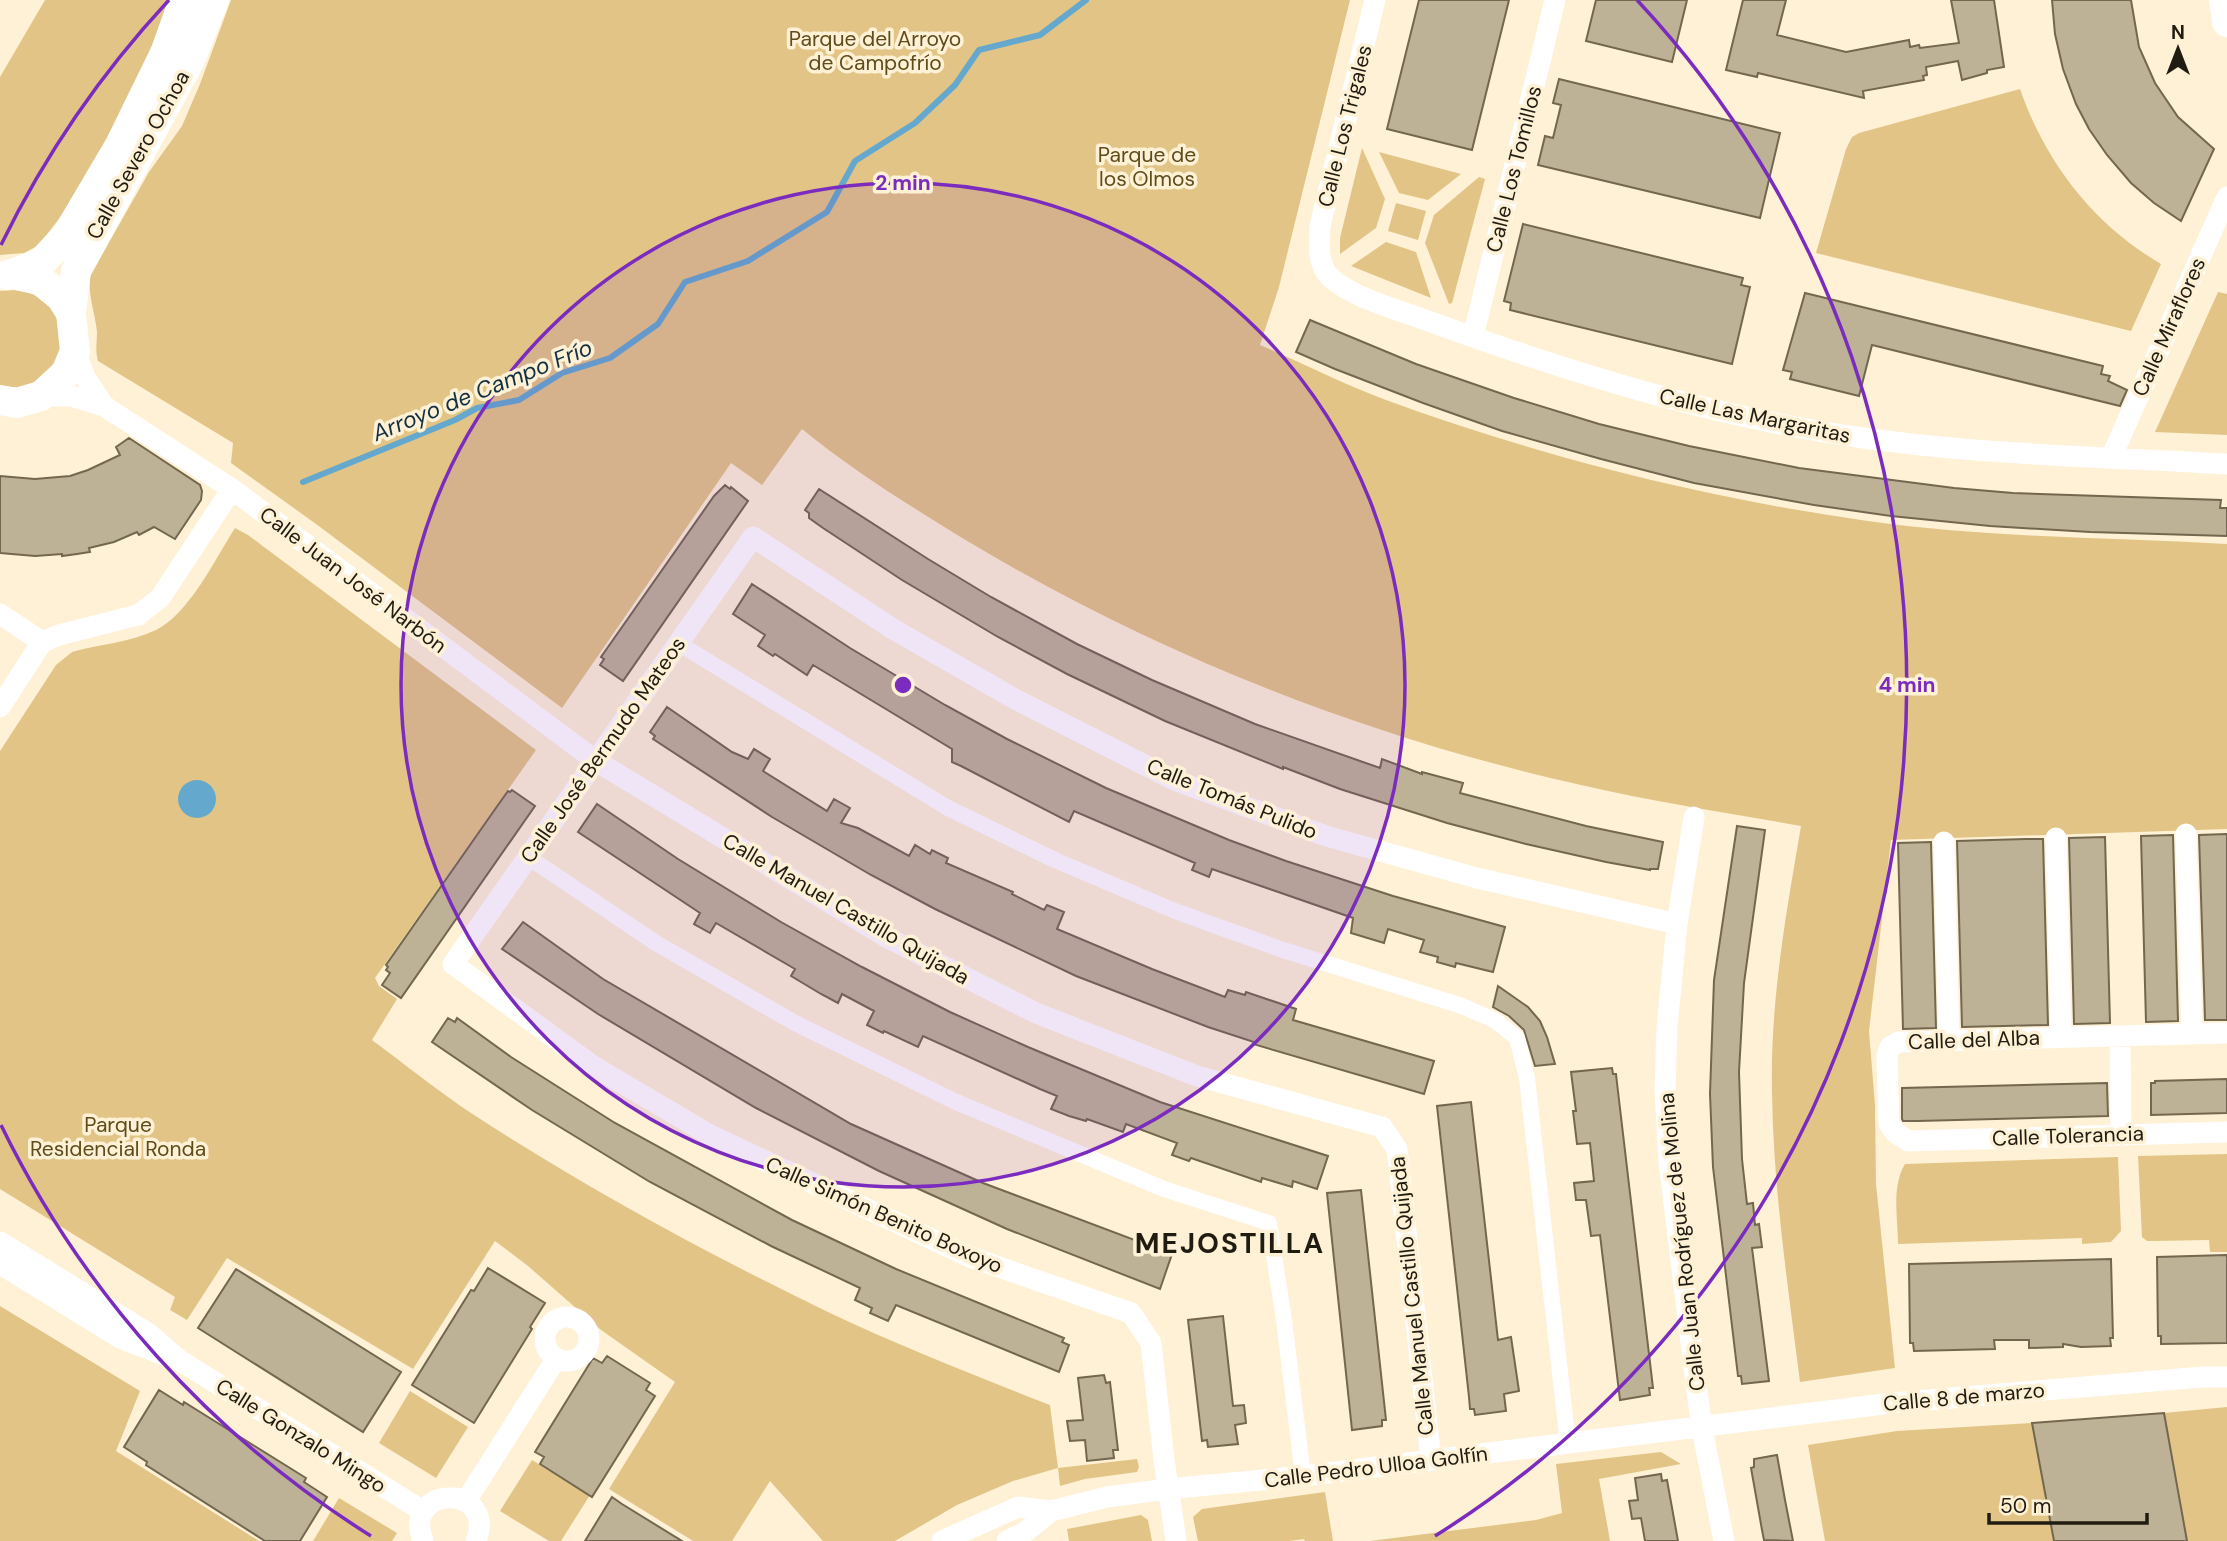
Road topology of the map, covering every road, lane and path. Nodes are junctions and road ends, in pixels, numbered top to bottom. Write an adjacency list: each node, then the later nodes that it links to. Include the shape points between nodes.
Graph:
1 (184, 0): 9 (main road, Calle Severo Ochoa, via 166,51 120,145 67,235 41,263)
2 (214, 0): 10 (main road, Calle Severo Ochoa, via 190,60 76,271)
3 (1376, 0): 8 (street, Calle Los Trigales, via 1320,226)
4 (1555, 0): 11 (street, Calle Los Tomillos)
5 (2224, 0): 6 (main road)
6 (2227, 22)
7 (2227, 197): 15 (street, Calle Miraflores)
8 (1319, 253): 11 (street, Calle Las Margaritas, via 1329,276 1360,295)
9 (6, 275): 10 (main road, via 40,280 61,296)
10 (71, 313): 12 (main road, Calle Severo Ochoa)
11 (1473, 337): 15 (street, Calle Las Margaritas, via 1658,396 1755,418 1875,439)
12 (75, 351): 13 (main road, via 66,373); 14 (street, Calle Juan José Narbón)
13 (15, 403): 14 (street, Calle Juan José Narbón, via 71,396)
14 (104, 406): 17 (street, Calle Juan José Narbón)
15 (2111, 458): 16 (street, Calle Las Margaritas)
16 (2227, 464)
17 (232, 489): 20 (street, via 160,598 138,615); 23 (street, Calle Juan José Narbón)
18 (753, 537): 21 (street, Calle José Bermudo Mateos); 29 (street, Calle Tomás Pulido, via 893,629 1013,698 1174,780 1326,836 1477,878)
19 (0, 614): 20 (street)
20 (42, 642): 22 (street)
21 (678, 643): 23 (street, Calle José Bermudo Mateos); 45 (street, via 948,808 1055,860 1280,949 1462,1006 1496,1021 1517,1038 1527,1078)
22 (0, 707)
23 (596, 761): 28 (street, Calle José Bermudo Mateos); 46 (street, Calle Manuel Castillo Quijada, via 888,938 1036,1013 1196,1076 1382,1127 1397,1149)
24 (1694, 817): 29 (street, Calle Juan Rodríguez de Molina)
25 (2186, 834): 32 (street)
26 (2056, 838): 34 (street)
27 (1944, 842): 35 (street)
28 (528, 857): 30 (street, Calle José Bermudo Mateos); 47 (street, via 656,943 795,1023 954,1101 1164,1189 1269,1223)
29 (1677, 924): 44 (street, Calle Juan Rodríguez de Molina, via 1667,1027 1666,1102 1669,1162)
30 (453, 964): 48 (street, Calle Simón Benito Boxoyo, via 593,1066 710,1135 970,1257 1131,1313 1151,1343)
31 (2227, 1033): 32 (street, Calle del Alba)
32 (2192, 1034): 33 (street, Calle del Alba)
33 (2120, 1036): 34 (street, Calle del Alba); 37 (street)
34 (2061, 1037): 35 (street, Calle del Alba)
35 (1949, 1041): 38 (street, Calle del Alba, via 1899,1042 1890,1047 1889,1124)
36 (2227, 1132): 37 (street, Calle Tolerancia)
37 (2121, 1135): 38 (street, Calle Tolerancia)
38 (1908, 1141)
39 (0, 1242): 42 (street, Calle Gonzalo Mingo, via 148,1333)
40 (0, 1264): 42 (street, Calle Gonzalo Mingo, via 121,1339)
41 (556, 1359): 49 (street)
42 (179, 1360): 50 (street, Calle Gonzalo Mingo)
43 (2227, 1377): 44 (street, Calle 8 de marzo, via 1892,1403)
44 (1702, 1427): 45 (street, Calle Pedro Ulloa Golfín); 57 (street, Calle Juan Rodríguez de Molina)
45 (1568, 1444): 46 (street, Calle Pedro Ulloa Golfín)
46 (1431, 1460): 47 (street, Calle Pedro Ulloa Golfín)
47 (1303, 1476): 48 (street, Calle Pedro Ulloa Golfín)
48 (1168, 1489): 51 (street, Calle Pedro Ulloa Golfín); 56 (street, Calle Simón Benito Boxoyo)
49 (466, 1502): 50 (street, via 448,1497 430,1503); 52 (street)
50 (423, 1511): 53 (street, via 419,1520)
51 (1051, 1511): 54 (street, Calle Pedro Ulloa Golfín, via 1018,1507); 55 (street, Calle Pedro Ulloa Golfín)
52 (481, 1535)
53 (422, 1541)
54 (942, 1541)
55 (1007, 1541)
56 (1176, 1541)
57 (1724, 1541)

